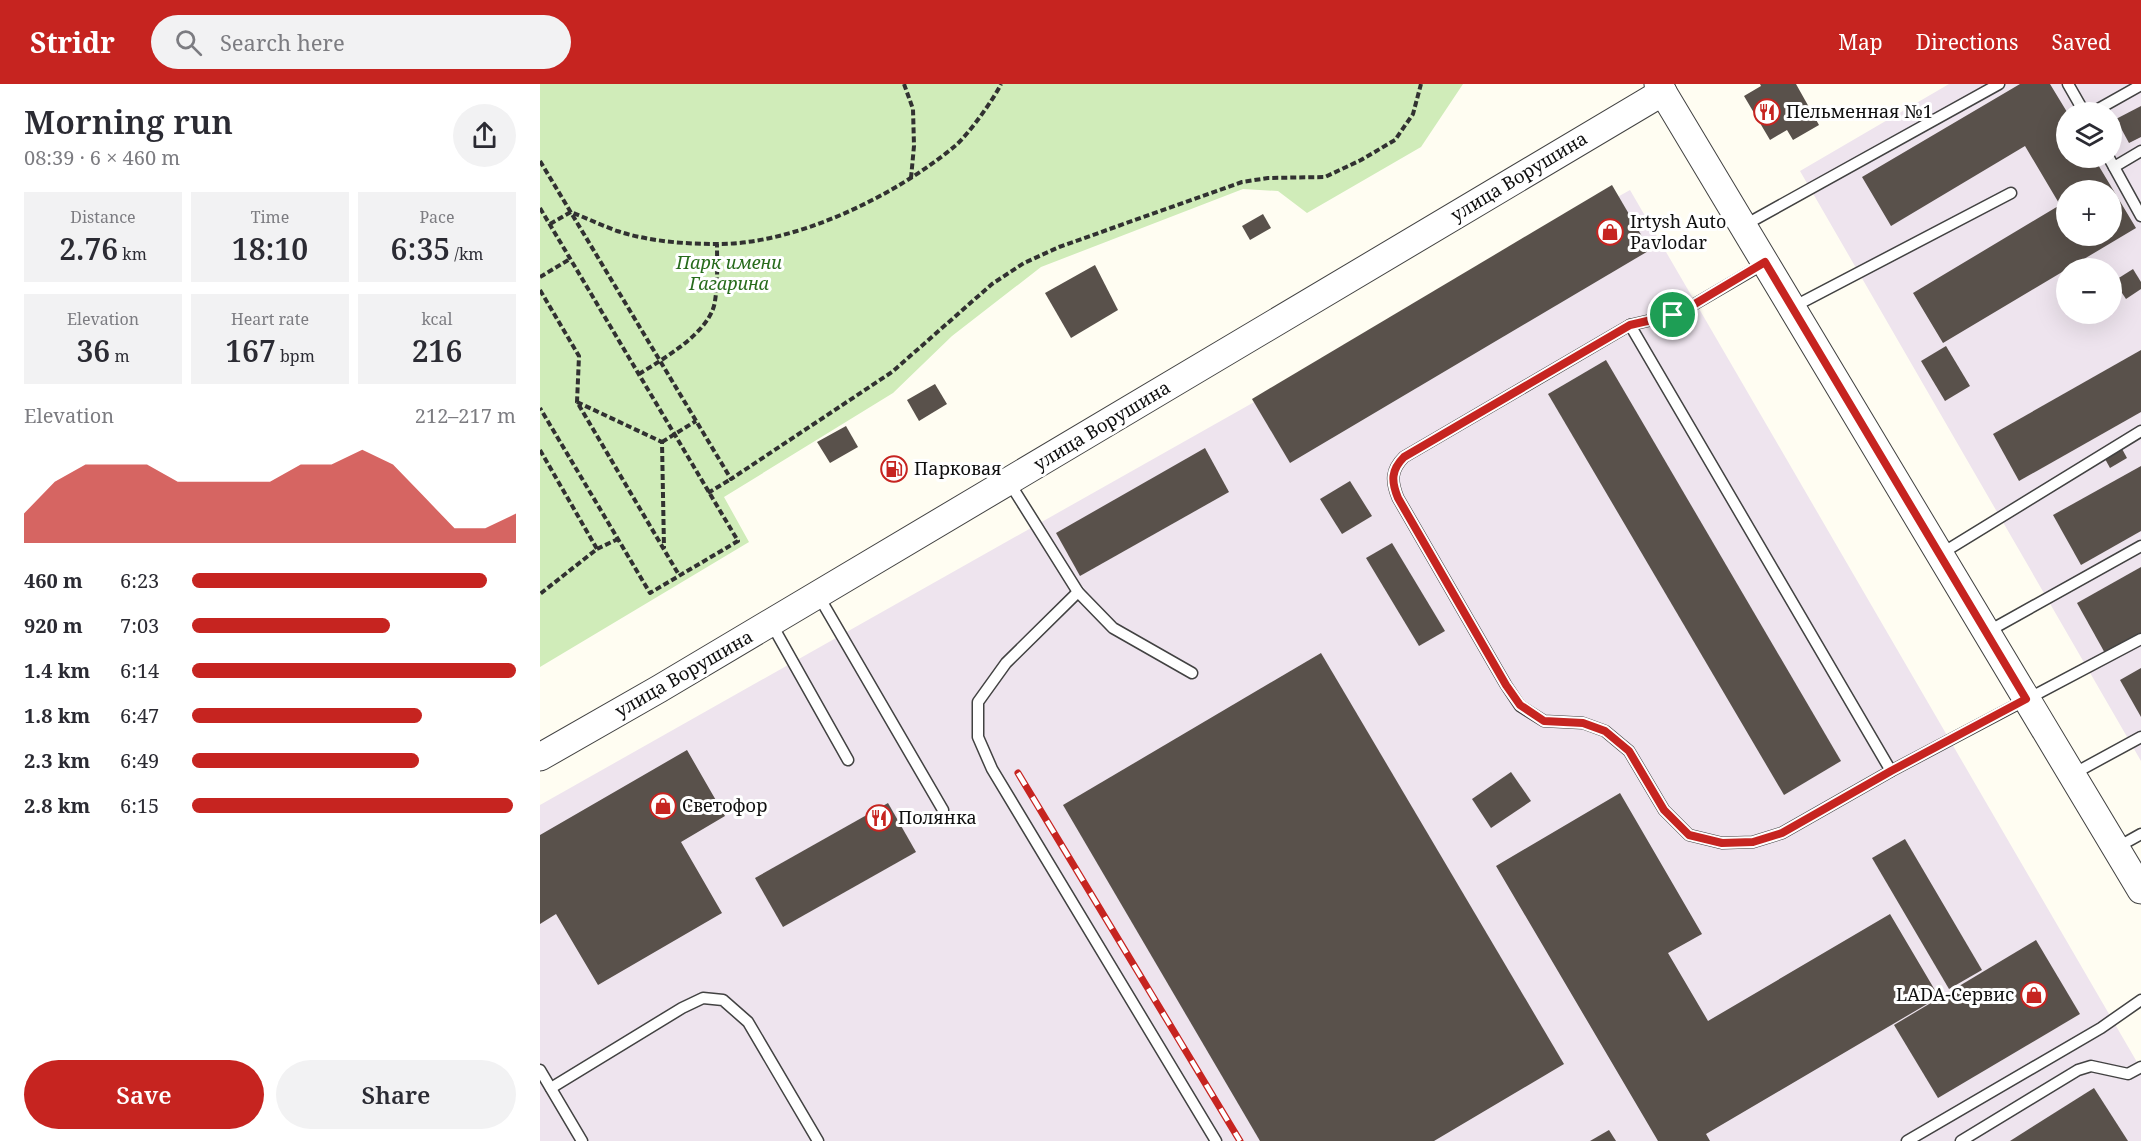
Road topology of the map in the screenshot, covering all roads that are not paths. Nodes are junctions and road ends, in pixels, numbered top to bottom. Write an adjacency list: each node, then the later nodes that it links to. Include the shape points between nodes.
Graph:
1 (1999, 84): 12 (lane)
2 (2068, 84): 5 (lane)
3 (2141, 85): 6 (lane)
4 (1660, 88): 12 (street); 17 (street, улица Ворушина)
5 (2078, 102)
6 (2111, 102)
7 (2141, 151): 8 (lane)
8 (2122, 158)
9 (2114, 168): 11 (lane)
10 (2011, 193): 14 (lane)
11 (2141, 216)
12 (1743, 226): 13 (street)
13 (1765, 262): 14 (street); 15 (lane, via 1688,308)
14 (1792, 308): 19 (street)
15 (1630, 325): 30 (lane); 30 (lane, via 1404,457 1393,474 1398,498 1506,685 1520,705 1544,721 1583,723 1605,731 1629,751 1664,810 1689,835 1722,843 1753,842 1782,833)
16 (2141, 431): 19 (lane)
17 (1008, 482): 20 (lane); 21 (street, улица Ворушина)
18 (2141, 546): 23 (lane)
19 (1939, 555): 23 (street)
20 (1078, 592): 25 (lane, via 1113,628); 42 (lane, via 1006,663 978,702 978,737 992,769)
21 (818, 595): 22 (street, улица Ворушина); 32 (lane)
22 (771, 623): 28 (street, улица Ворушина); 29 (lane)
23 (1986, 633): 26 (street)
24 (2141, 639): 26 (lane)
25 (1192, 673)
26 (2026, 699): 30 (lane); 31 (street)
27 (2141, 737): 31 (lane)
28 (540, 757)
29 (848, 760)
30 (1891, 771)
31 (2072, 774): 34 (street)
32 (943, 810)
33 (2141, 834): 34 (lane)
34 (2116, 848): 35 (street)
35 (2141, 890)
36 (2141, 1000): 43 (lane)
37 (2141, 1067): 44 (lane, via 2128,1074 2091,1066 2078,1070)
38 (540, 1070): 39 (lane)
39 (551, 1088): 40 (lane); 41 (lane, via 682,1008 703,998 723,1000 748,1022)
40 (582, 1141)
41 (818, 1141)
42 (1216, 1141)
43 (1907, 1141)
44 (1961, 1141)

